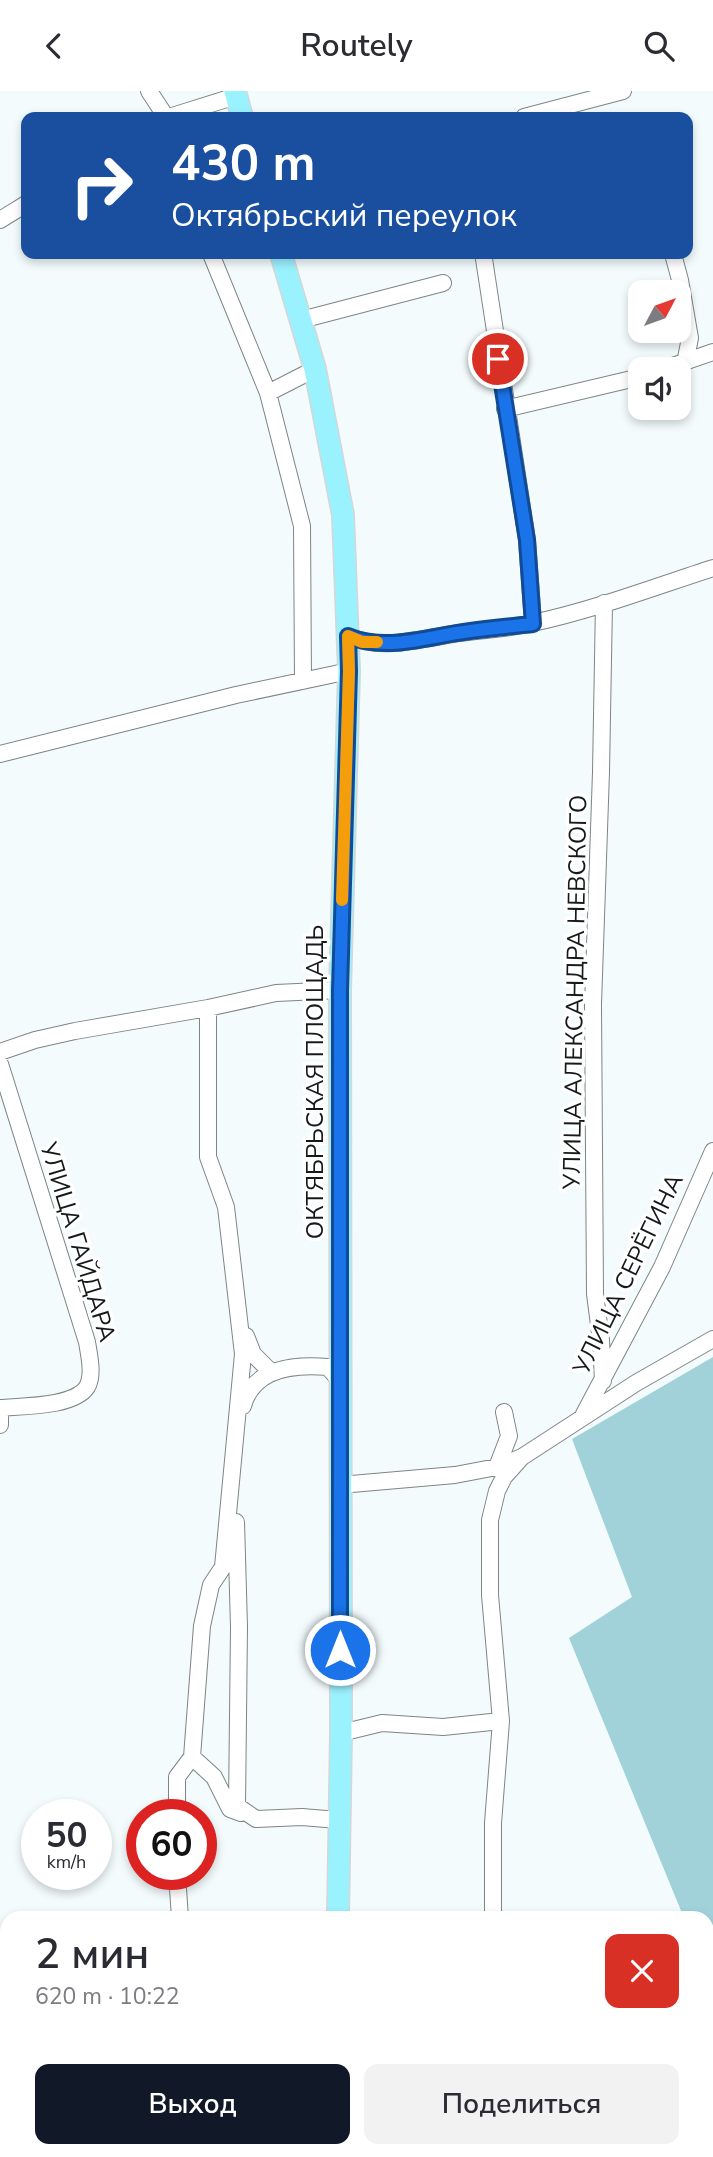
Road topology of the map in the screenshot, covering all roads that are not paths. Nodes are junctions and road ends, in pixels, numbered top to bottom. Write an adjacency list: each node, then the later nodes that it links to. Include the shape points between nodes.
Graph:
1 (149, 91): 4 (street)
2 (623, 91): 7 (street)
3 (235, 94): 5 (street); 6 (main road)
4 (164, 112)
5 (182, 112)
6 (240, 112)
7 (543, 112)
8 (21, 207): 9 (street)
9 (0, 220)
10 (213, 259): 21 (street)
11 (283, 259): 15 (main road, ОКТЯБРЬСКАЯ ПЛОЩАДЬ)
12 (484, 259): 22 (street)
13 (674, 259): 17 (street, via 690,338)
14 (443, 283): 15 (street)
15 (301, 320): 19 (main road, ОКТЯБРЬСКАЯ ПЛОЩАДЬ)
16 (713, 352): 18 (street)
17 (686, 357)
18 (691, 361)
19 (315, 369): 21 (street); 26 (main road, ОКТЯБРЬСКАЯ ПЛОЩАДЬ, via 343,515)
20 (628, 380): 22 (street)
21 (268, 393): 28 (street, via 302,526)
22 (505, 409): 25 (street, via 527,540)
23 (713, 568): 24 (street)
24 (604, 603): 25 (street); 39 (street, УЛИЦА АЛЕКСАНДРА НЕВСКОГО, via 593,1004 595,1294)
25 (533, 624): 26 (street, via 405,643 362,642)
26 (348, 636): 27 (main road, ОКТЯБРЬСКАЯ ПЛОЩАДЬ)
27 (349, 671): 28 (street); 30 (main road, ОКТЯБРЬСКАЯ ПЛОЩАДЬ)
28 (303, 681): 29 (street)
29 (0, 754)
30 (340, 990): 31 (street, via 276,993); 38 (main road, ОКТЯБРЬСКАЯ ПЛОЩАДЬ)
31 (208, 1008): 32 (street, via 75,1031); 35 (street, via 208,1157 226,1207)
32 (0, 1052)
33 (0, 1064): 40 (street, УЛИЦА ГАЙДАРА, via 87,1342 90,1375 87,1387 75,1397)
34 (713, 1151): 39 (street, УЛИЦА СЕРЁГИНА, via 662,1267)
35 (239, 1315): 37 (street, via 253,1354); 49 (street, via 243,1354 223,1567 211,1585 202,1626)
36 (713, 1339): 42 (street)
37 (272, 1373): 38 (street, via 303,1365 328,1367); 51 (street, via 247,1392 238,1426 236,1806)
38 (340, 1381): 46 (main road, ОКТЯБРЬСКАЯ ПЛОЩАДЬ)
39 (603, 1381): 42 (street, УЛИЦА СЕРЁГИНА)
40 (0, 1407): 43 (street, УЛИЦА ГАЙДАРА)
41 (505, 1412): 45 (street, via 509,1436)
42 (583, 1416): 44 (street)
43 (0, 1425)
44 (522, 1457): 45 (street); 47 (street, via 497,1491 491,1520 489,1595)
45 (497, 1467): 46 (street)
46 (340, 1485): 48 (main road, ОКТЯБРЬСКАЯ ПЛОЩАДЬ)
47 (501, 1721): 48 (street, via 443,1727 382,1723); 56 (street, via 493,1823)
48 (341, 1733): 52 (main road, ОКТЯБРЬСКАЯ ПЛОЩАДЬ)
49 (191, 1758): 50 (street, via 177,1777); 51 (street, via 214,1777 230,1809)
50 (177, 1799)
51 (256, 1819): 52 (street)
52 (338, 1820): 55 (main road, ОКТЯБРЬСКАЯ ПЛОЩАДЬ)
53 (178, 1890): 54 (street)
54 (180, 1911)
55 (338, 1911)
56 (493, 1911)

